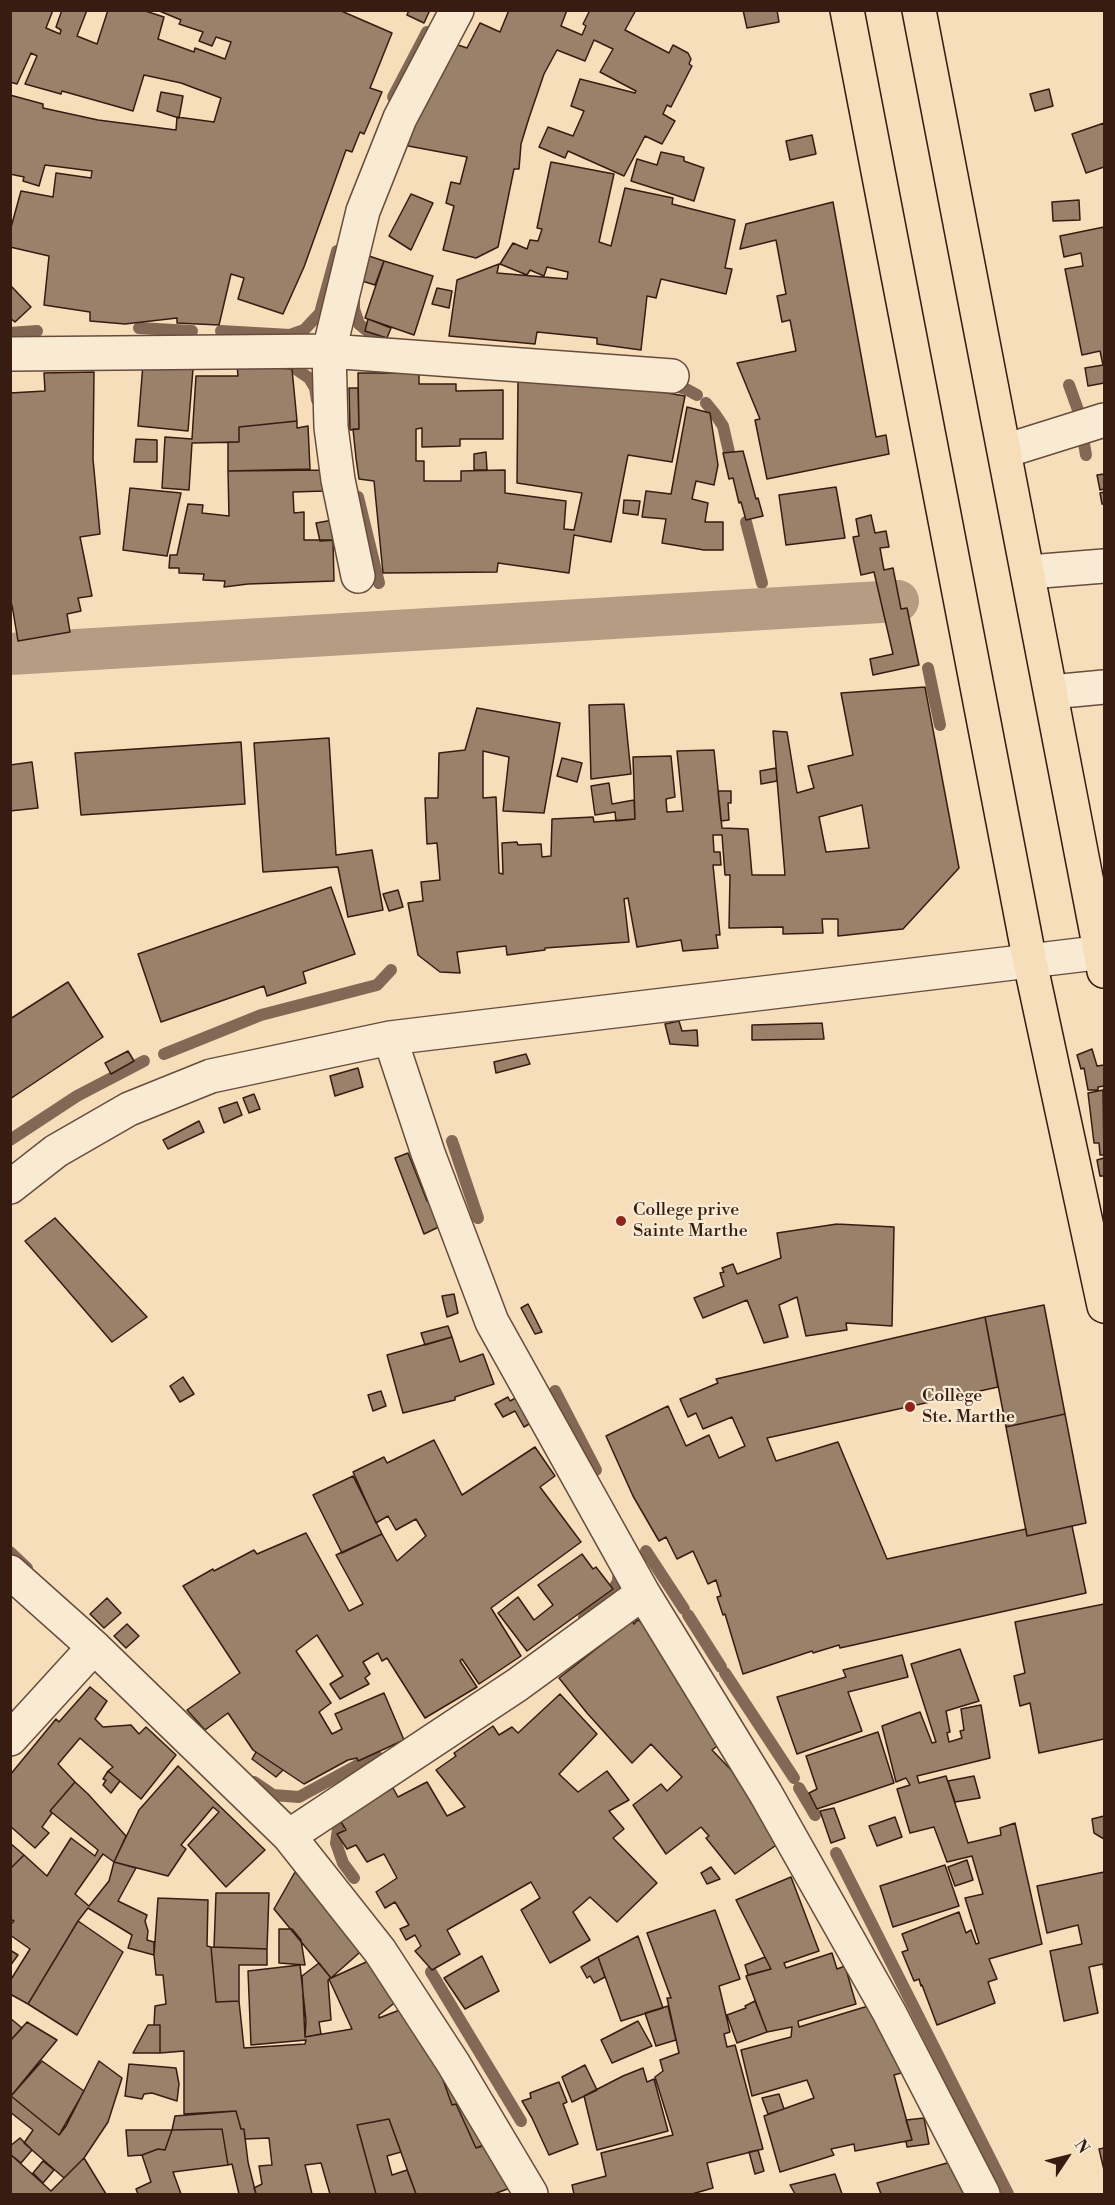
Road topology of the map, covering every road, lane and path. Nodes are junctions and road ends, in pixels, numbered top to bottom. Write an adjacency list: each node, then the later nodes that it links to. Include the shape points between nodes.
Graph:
1 (457, 10): 4 (street, via 400,118 363,211)
2 (848, 10): 15 (main road)
3 (919, 10): 8 (main road)
4 (329, 351): 5 (street); 6 (street); 11 (street, via 338,480)
5 (10, 354)
6 (672, 376)
7 (1104, 420): 8 (street)
8 (1005, 450): 10 (main road)
9 (1104, 566): 10 (street)
10 (1029, 572): 13 (main road)
11 (358, 576)
12 (1104, 687): 13 (street)
13 (1051, 692): 14 (main road)
14 (1103, 958): 15 (street)
15 (1030, 962): 16 (street); 18 (main road)
16 (390, 1038): 17 (street, via 211,1076 129,1109 56,1151); 20 (street, via 428,1153 492,1322)
17 (10, 1187)
18 (1104, 1306)
19 (10, 1572): 21 (street)
20 (643, 1593): 23 (street, via 517,1685); 25 (street, via 766,1794 866,1971)
21 (94, 1647): 22 (street); 23 (street)
22 (10, 1739)
23 (289, 1836): 24 (street, via 380,1951)
24 (531, 2194)
25 (983, 2194)

